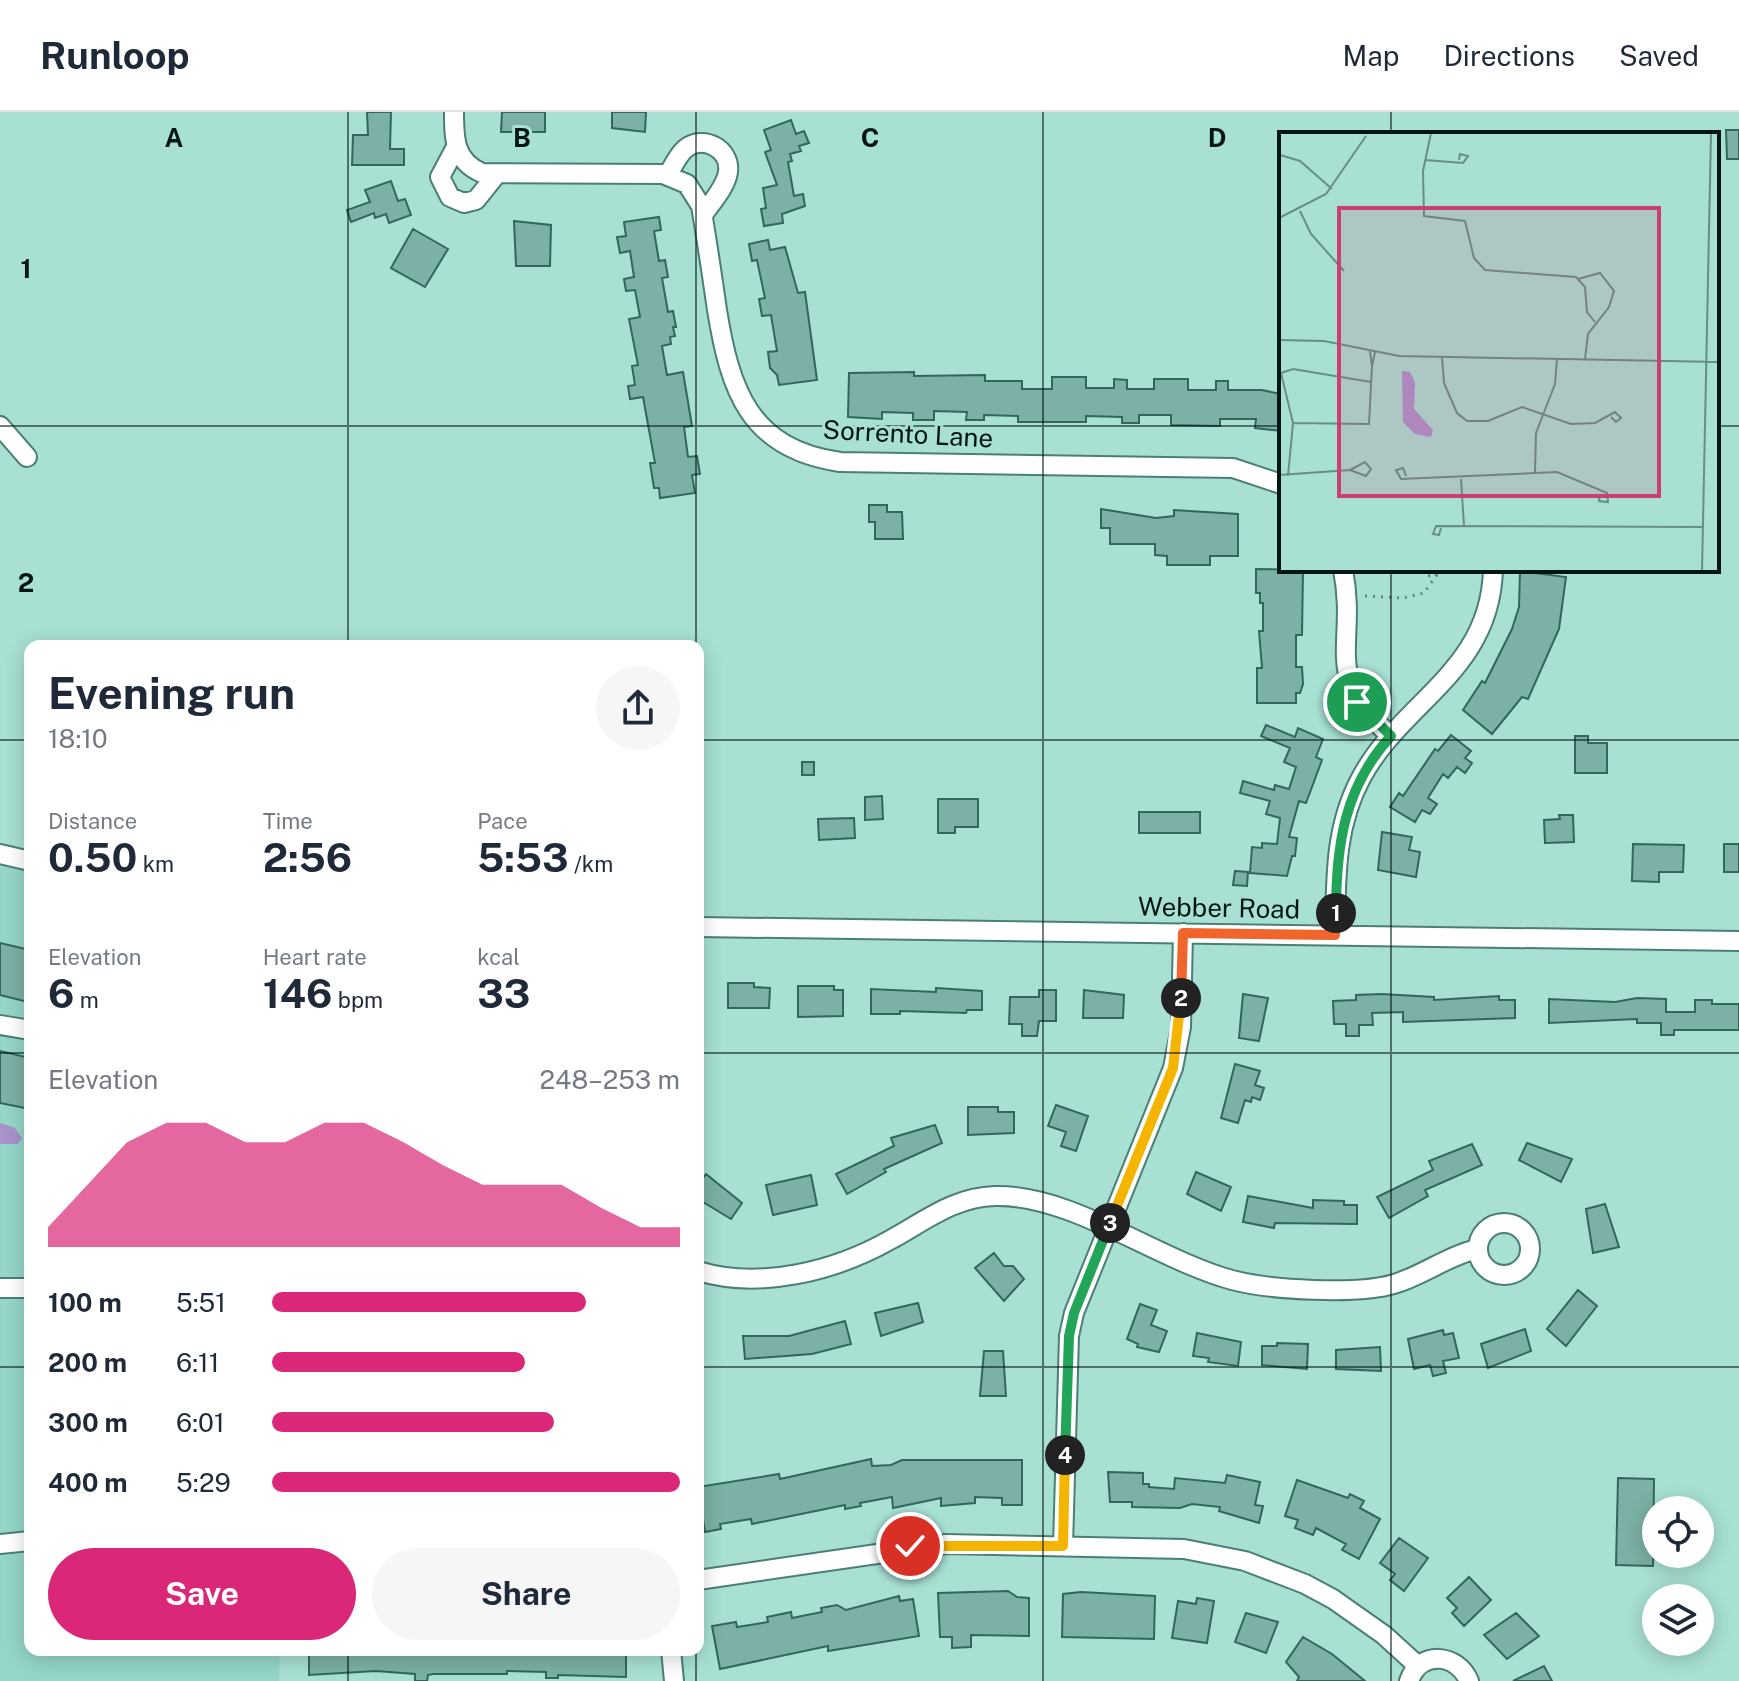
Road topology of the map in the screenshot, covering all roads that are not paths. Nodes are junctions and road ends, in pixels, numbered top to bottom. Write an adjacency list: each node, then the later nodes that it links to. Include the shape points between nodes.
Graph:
1 (454, 112): 2 (street)
2 (456, 147): 3 (street, via 470,166); 3 (street, via 440,177 450,197 464,203 476,200)
3 (496, 175): 4 (street)
4 (668, 175): 5 (street, Sorrento Lane, via 691,188); 5 (street, via 691,145 706,143 722,151 728,175)
5 (703, 215): 8 (street, Sorrento Lane, via 733,386 759,424 796,450 840,462 1233,468)
6 (0, 426): 7 (street)
7 (27, 457)
8 (1279, 483)
9 (1343, 572): 11 (street, via 1347,677 1362,710)
10 (1493, 572): 11 (street, via 1488,605 1468,651)
11 (1391, 736): 16 (street, via 1360,779 1343,823)
12 (0, 854): 13 (street)
13 (24, 860)
14 (704, 927): 15 (street, Webber Road)
15 (1183, 933): 16 (street, Webber Road); 20 (street, via 1177,1055)
16 (1335, 935): 17 (street, Webber Road)
17 (1739, 941)
18 (0, 1025): 19 (street)
19 (24, 1029)
20 (1108, 1229): 21 (street, via 1231,1280 1277,1287 1392,1285); 22 (street, via 1042,1202 994,1196 959,1202 863,1253 811,1270 758,1278); 27 (street, via 1069,1336)
21 (1477, 1249)
22 (704, 1272)
23 (0, 1288): 24 (street)
24 (24, 1288)
25 (24, 1542): 26 (street)
26 (0, 1544)
27 (1063, 1546): 28 (street, via 910,1546); 30 (street, via 1184,1549 1276,1572 1333,1599 1384,1635)
28 (704, 1579)
29 (672, 1656): 31 (street)
30 (1414, 1674): 32 (street, via 1427,1660 1448,1659)
31 (674, 1681)
32 (1469, 1681)

